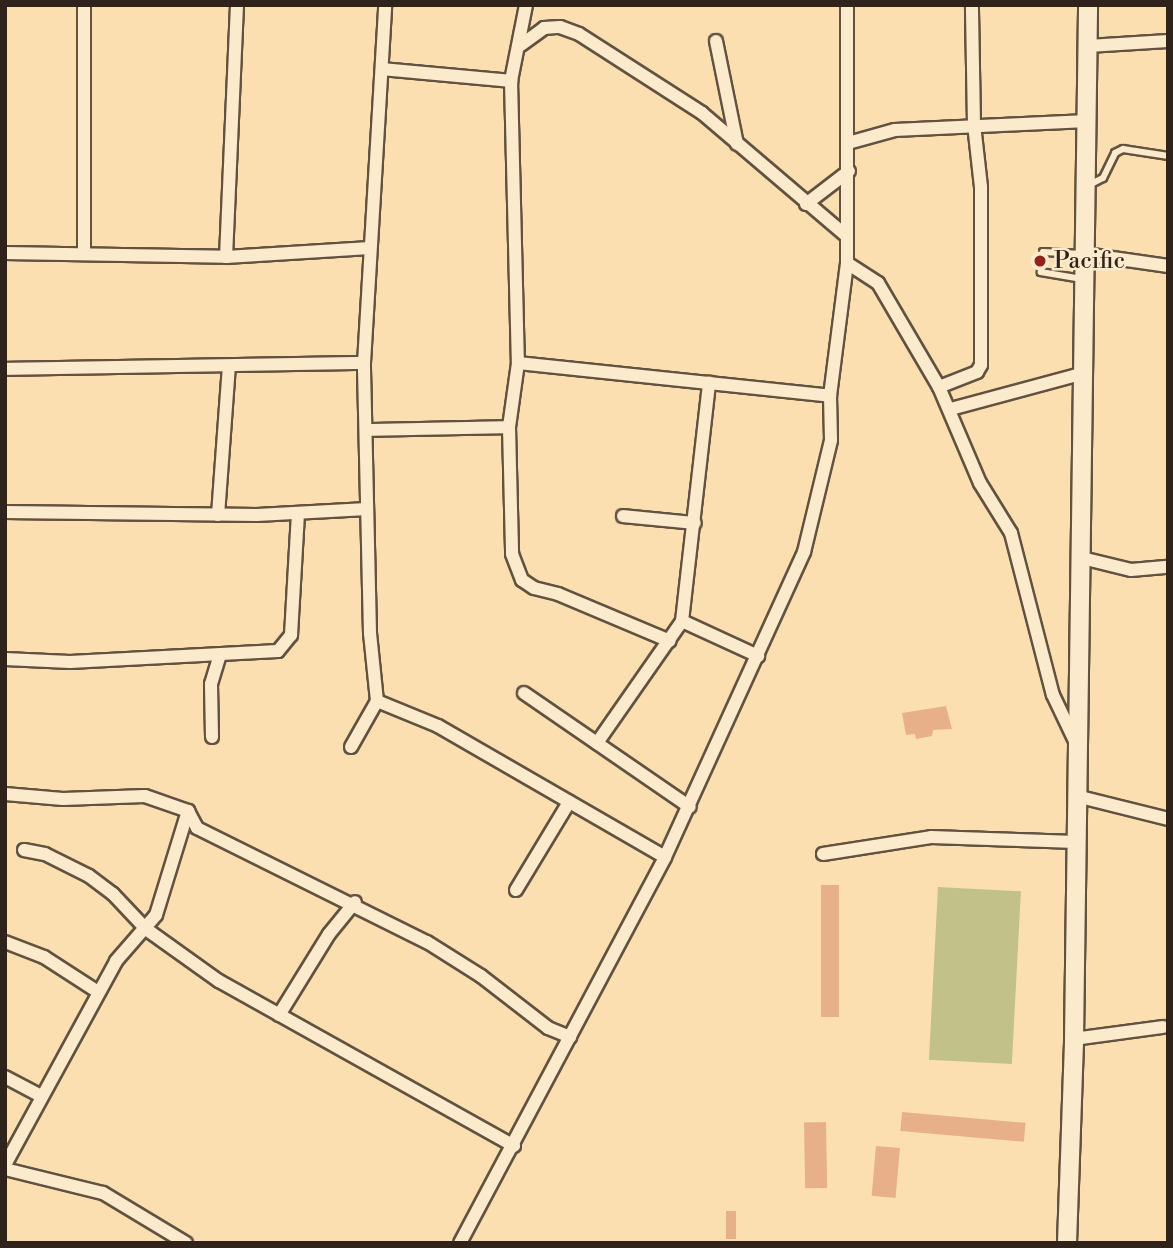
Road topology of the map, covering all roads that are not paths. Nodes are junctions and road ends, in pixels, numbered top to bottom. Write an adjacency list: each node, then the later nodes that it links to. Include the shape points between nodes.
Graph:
1 (84, 5): 25 (street)
2 (237, 5): 27 (street)
3 (385, 5): 12 (street)
4 (526, 5): 10 (street)
5 (847, 5): 16 (street)
6 (972, 5): 15 (street)
7 (1088, 5): 11 (main road)
8 (716, 41): 17 (street)
9 (1168, 41): 11 (street)
10 (521, 45): 13 (street); 17 (street, via 544,28 570,29 702,113)
11 (1088, 46): 14 (main road)
12 (382, 69): 13 (street); 23 (street)
13 (511, 81): 32 (street)
14 (1087, 121): 15 (street); 20 (main road)
15 (974, 125): 16 (street, via 895,131); 37 (street, via 981,187 981,365 977,372)
16 (848, 143): 19 (street)
17 (737, 145): 21 (street)
18 (1168, 156): 20 (lane, via 1122,149 1115,153 1103,178)
19 (849, 171): 21 (street); 22 (street)
20 (1086, 187): 26 (main road)
21 (806, 204): 22 (street)
22 (845, 234): 28 (street)
23 (370, 248): 27 (street); 31 (street)
24 (5, 253): 25 (street)
25 (84, 253): 27 (street)
26 (1085, 254): 29 (street); 30 (main road); 30 (lane, via 1043,252 1041,272)
27 (226, 257)
28 (847, 263): 37 (street, via 878,283); 38 (street)
29 (1168, 266)
30 (1084, 280): 35 (main road)
31 (365, 363): 33 (street); 41 (street)
32 (518, 363): 36 (street); 40 (street)
33 (229, 366): 34 (street); 45 (street)
34 (5, 369)
35 (1083, 373): 39 (street); 48 (main road)
36 (709, 383): 38 (street); 47 (street)
37 (939, 387): 39 (street)
38 (830, 396): 53 (street, via 831,440 804,552)
39 (951, 409): 59 (street, via 980,483 1011,533 1053,695)
40 (509, 426): 41 (street); 51 (street, via 512,554 522,580)
41 (366, 430): 42 (street)
42 (368, 509): 44 (street); 56 (street, via 370,633)
43 (5, 512): 45 (street)
44 (298, 513): 45 (street); 52 (street, via 290,635 278,651)
45 (218, 515)
46 (623, 516): 47 (street)
47 (695, 523): 50 (street)
48 (1082, 558): 49 (street, via 1131,570); 59 (main road)
49 (1168, 567)
50 (682, 621): 51 (street); 53 (street)
51 (670, 641): 58 (street)
52 (220, 654): 54 (street, via 70,662); 57 (street, via 211,684)
53 (758, 656): 64 (street)
54 (5, 659)
55 (524, 692): 58 (street)
56 (377, 701): 60 (street); 63 (street, via 439,726)
57 (212, 737)
58 (597, 743): 64 (street)
59 (1076, 743): 62 (main road)
60 (351, 747)
61 (5, 794): 65 (street, via 63,799 145,796)
62 (1076, 796): 66 (street); 67 (main road)
63 (569, 802): 70 (street); 71 (street)
64 (690, 807): 70 (street)
65 (188, 811): 72 (street, via 197,828); 73 (street, via 156,915)
66 (1168, 818)
67 (1076, 842): 69 (street, via 931,837); 79 (main road)
68 (24, 850): 73 (street, via 44,854 89,876)
69 (823, 854)
70 (666, 857): 78 (street)
71 (516, 890)
72 (355, 902): 76 (street, via 329,934); 78 (street, via 470,969 548,1028)
73 (146, 929): 75 (street, via 116,961); 76 (street, via 219,981)
74 (5, 942): 75 (street, via 44,957)
75 (98, 992): 81 (street)
76 (279, 1015): 82 (street)
77 (1163, 1027): 79 (street)
78 (570, 1037): 82 (street)
79 (1074, 1039): 86 (main road)
80 (5, 1077): 81 (street)
81 (41, 1096): 83 (street)
82 (514, 1146): 85 (street)
83 (5, 1167): 84 (street, via 103,1193)
84 (186, 1243)
85 (460, 1243)
86 (1067, 1243)

